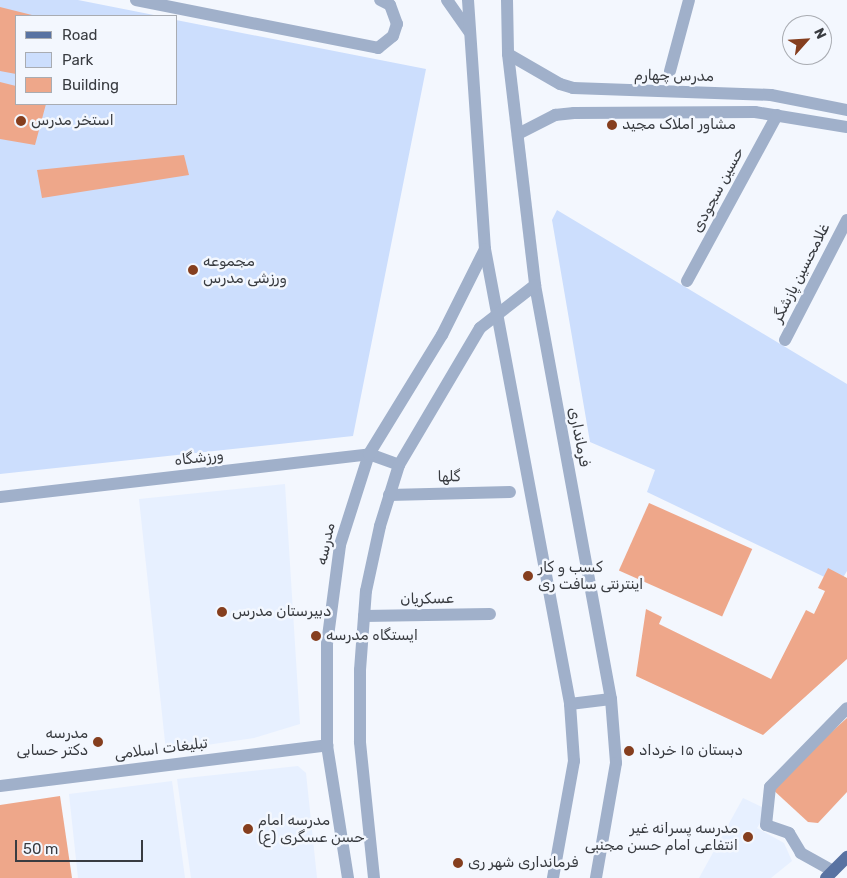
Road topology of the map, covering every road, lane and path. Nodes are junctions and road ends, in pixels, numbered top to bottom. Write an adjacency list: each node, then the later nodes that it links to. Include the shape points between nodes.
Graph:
1 (136, 0): 2 (street, via 378,48 392,36 397,24 390,5)
2 (380, 0)
3 (447, 0): 7 (street)
4 (468, 0): 7 (street)
5 (507, 0): 8 (street, فرمانداری)
6 (690, 0): 9 (street)
7 (469, 31): 15 (street)
8 (508, 54): 10 (street, مدرس چهارم, via 573,88 771,95); 13 (street, فرمانداری)
9 (670, 71)
10 (847, 110)
11 (777, 114): 12 (street); 13 (street, via 574,113 555,115); 16 (street, حسین سجودی)
12 (847, 127)
13 (518, 134): 17 (street, فرمانداری)
14 (847, 220): 19 (street, غلامحسین پازشگر)
15 (485, 249): 18 (street); 20 (street, مدرسه, via 425,366)
16 (687, 281)
17 (535, 285): 18 (street); 27 (street, فرمانداری)
18 (497, 312): 21 (street, via 480,328); 28 (street)
19 (785, 340)
20 (369, 454): 21 (street, ورزشگاه); 24 (street, ورزشگاه); 30 (street, مدرسه, via 340,544 327,644)
21 (399, 465): 23 (street)
22 (510, 492): 23 (street, گلها)
23 (389, 495): 26 (street, via 366,591)
24 (0, 497)
25 (490, 614): 26 (street, عسکریان)
26 (364, 616): 35 (street, via 360,742)
27 (611, 699): 28 (street); 37 (street, فرمانداری, via 616,764)
28 (570, 704): 36 (street, via 574,761)
29 (847, 708): 33 (street, via 770,787 766,824 789,833 801,853)
30 (327, 745): 31 (street, تبلیغات اسلامی); 34 (street, مدرسه)
31 (0, 786)
32 (847, 857): 33 (main road)
33 (829, 874)
34 (348, 878)
35 (374, 878)
36 (553, 878)
37 (596, 878)

